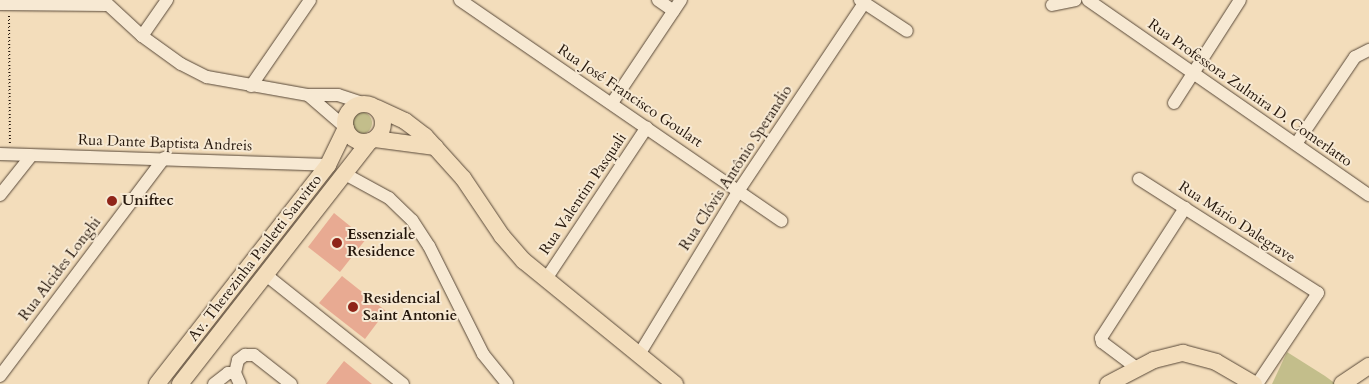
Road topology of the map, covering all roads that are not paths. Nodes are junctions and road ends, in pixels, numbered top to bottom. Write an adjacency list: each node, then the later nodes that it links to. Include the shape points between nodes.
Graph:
1 (167, 0): 15 (street)
2 (310, 0): 18 (street)
3 (460, 0): 20 (street, Rua José Francisco Goulart)
4 (658, 0): 13 (street)
5 (681, 0): 13 (street)
6 (1075, 0): 12 (street)
7 (1088, 0): 17 (street, Rua Professora Zulmira D. Comerlatto)
8 (1240, 0): 17 (street)
9 (105, 2): 11 (street); 15 (street)
10 (862, 2): 14 (street); 34 (street, Rua Clóvis Antônio Sperandio)
11 (5, 4)
12 (1052, 5)
13 (674, 11): 20 (street)
14 (907, 31)
15 (142, 36): 18 (street, via 181,64 207,76)
16 (1369, 50): 26 (street, via 1355,57)
17 (1193, 74): 21 (street); 26 (street, Rua Professora Zulmira D. Comerlatto)
18 (251, 86): 19 (street)
19 (308, 95): 22 (street, via 338,95); 24 (street)
20 (612, 103): 23 (street, Rua José Francisco Goulart)
21 (1174, 103)
22 (371, 106): 24 (main road, via 347,113); 25 (main road, via 384,124); 27 (main road, via 405,121)
23 (647, 127): 34 (street, Rua José Francisco Goulart); 42 (street, Rua Valentim Pasquali)
24 (346, 128): 25 (main road, via 358,141); 31 (main road, Av. Therezinha Pauletti Sanvitto)
25 (373, 140): 27 (main road); 32 (main road, Av. Therezinha Pauletti Sanvitto)
26 (1296, 144): 35 (street, Rua Professora Zulmira D. Comerlatto)
27 (434, 147): 42 (main road, via 487,210 502,236)
28 (5, 154): 29 (street, Rua Dante Baptista Andreis)
29 (32, 156): 30 (street, Rua Dante Baptista Andreis); 36 (street)
30 (164, 158): 31 (street, Rua Dante Baptista Andreis); 48 (street, Rua Alcides Longhi)
31 (328, 164): 39 (main road, Av. Therezinha Pauletti Sanvitto)
32 (345, 174): 40 (main road, Av. Therezinha Pauletti Sanvitto); 55 (street, via 389,198 412,220 429,246 483,354)
33 (1139, 179): 37 (street, Rua Mário Dalegrave)
34 (739, 190): 38 (street, Rua José Francisco Goulart); 45 (street, Rua Clóvis Antônio Sperandio)
35 (1369, 195)
36 (0, 196)
37 (1185, 208): 47 (street, via 1101,338); 58 (street, Rua Mário Dalegrave, via 1318,293)
38 (781, 221)
39 (269, 241): 40 (main road); 43 (main road, Av. Therezinha Pauletti Sanvitto)
40 (284, 252): 41 (main road, Av. Therezinha Pauletti Sanvitto)
41 (266, 275): 44 (main road, Av. Therezinha Pauletti Sanvitto); 54 (street)
42 (546, 279): 45 (main road)
43 (204, 324): 44 (main road); 50 (main road, Av. Therezinha Pauletti Sanvitto)
44 (218, 335): 51 (main road, Av. Therezinha Pauletti Sanvitto)
45 (640, 353): 56 (main road)
46 (1369, 366): 59 (main road)
47 (1138, 369): 57 (main road); 58 (main road, via 1167,355 1183,354 1216,362)
48 (0, 376)
49 (237, 378): 52 (street, via 228,373); 53 (street, via 238,360 254,355)
50 (158, 384)
51 (180, 384)
52 (214, 384)
53 (291, 384)
54 (404, 384)
55 (508, 384)
56 (676, 384)
57 (1108, 384)
58 (1255, 384)
59 (1342, 384)

